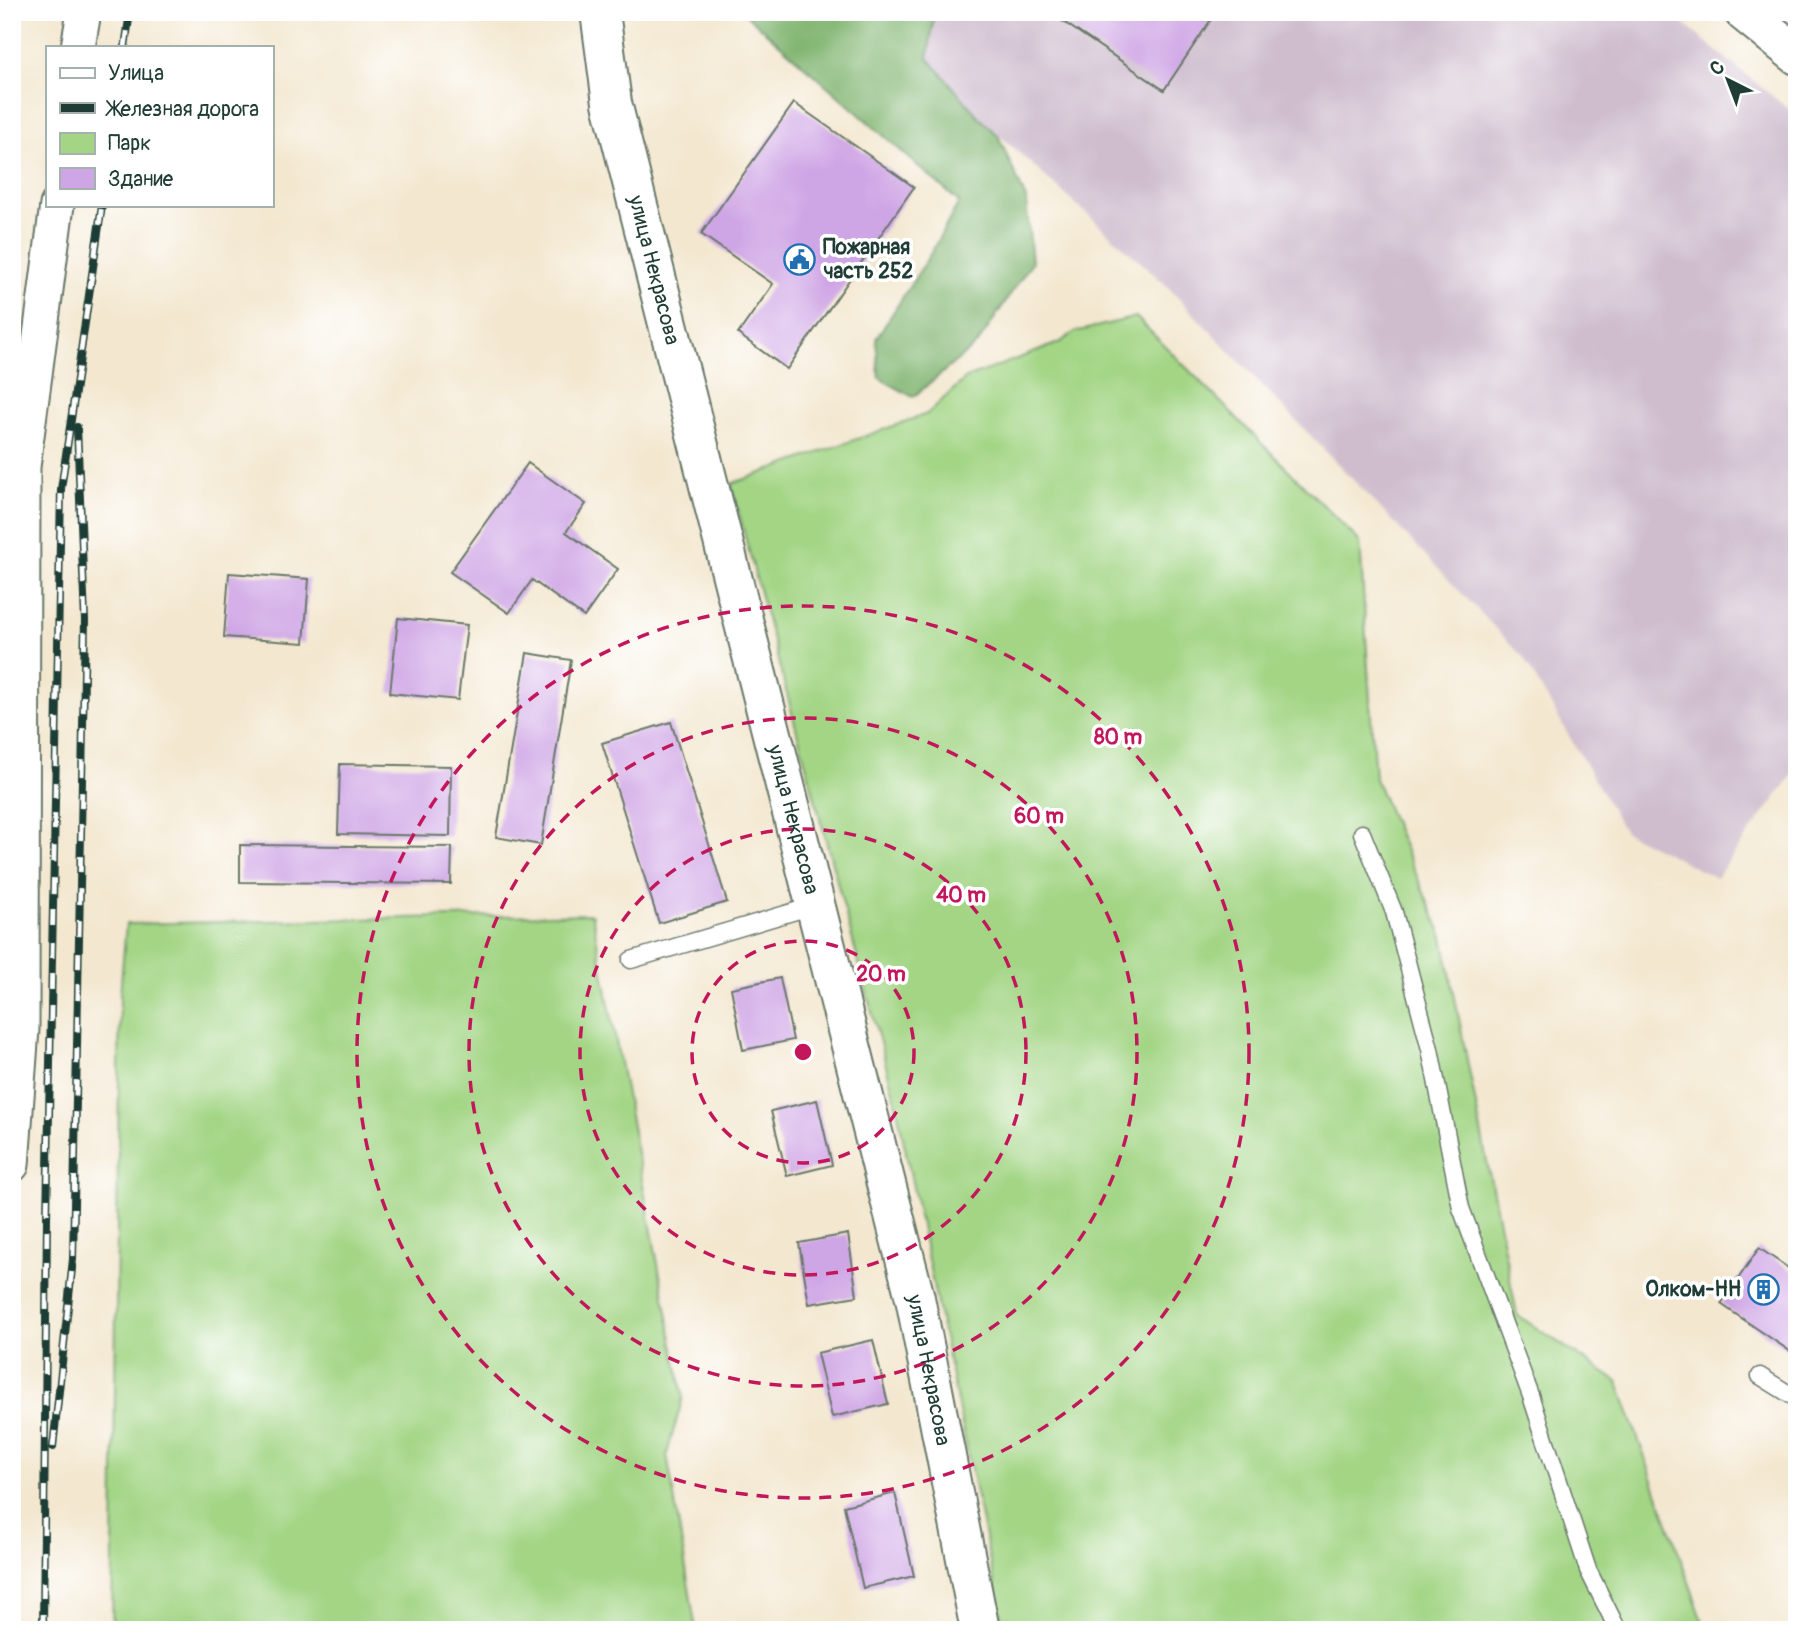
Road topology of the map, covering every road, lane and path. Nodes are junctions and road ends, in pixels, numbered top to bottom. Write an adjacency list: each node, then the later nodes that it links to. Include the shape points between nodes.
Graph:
1 (83, 12): 4 (street)
2 (600, 12): 8 (street, улица Некрасова, via 612,103)
3 (1744, 12): 5 (street)
4 (78, 46)
5 (1797, 55)
6 (57, 206): 10 (street, via 23,467 22,1029)
7 (1362, 833): 14 (lane, via 1394,912 1430,1049 1461,1208 1531,1396 1588,1570)
8 (816, 905): 9 (lane); 13 (street, улица Некрасова, via 915,1298)
9 (631, 960)
10 (12, 1165)
11 (1760, 1376): 12 (lane)
12 (1797, 1399)
13 (980, 1630)
14 (1618, 1630)

